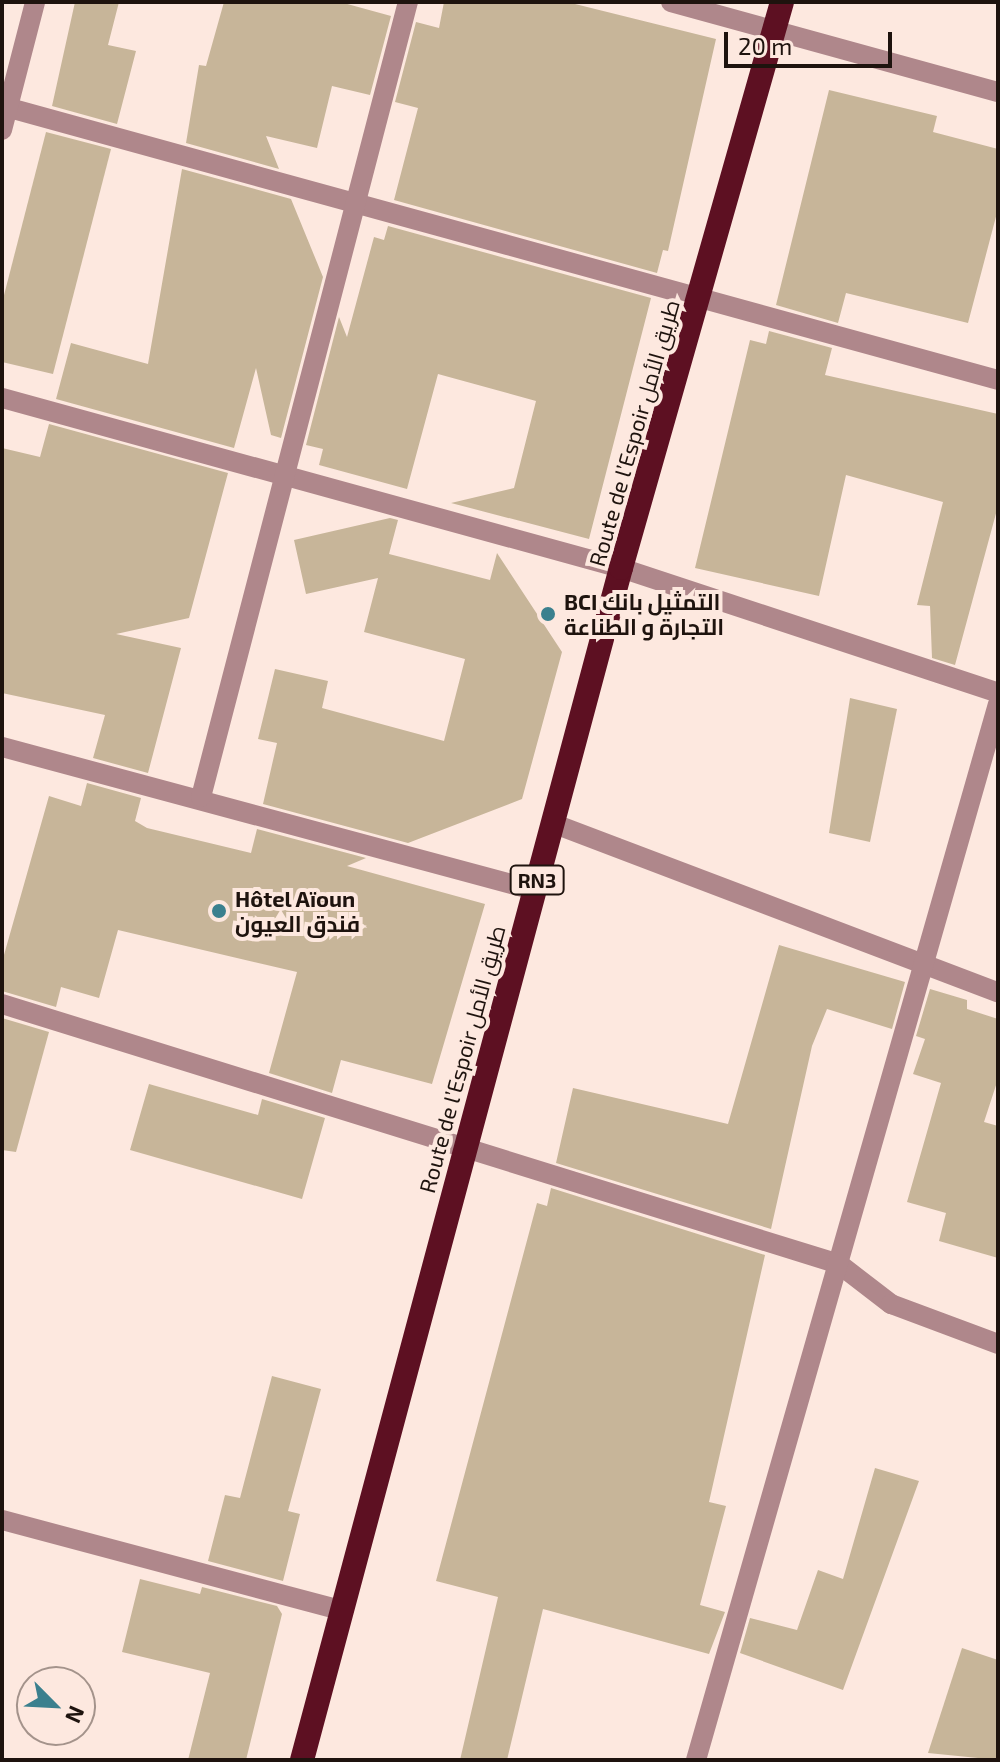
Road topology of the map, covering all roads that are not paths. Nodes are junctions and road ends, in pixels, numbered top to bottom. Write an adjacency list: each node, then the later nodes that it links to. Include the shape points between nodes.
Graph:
1 (35, 2): 7 (street)
2 (408, 2): 9 (street)
3 (671, 2): 5 (street)
4 (782, 2): 5 (highway, Route de l’Espoir طريق الأمل / RN3)
5 (774, 29): 6 (street); 10 (highway, Route de l’Espoir طريق الأمل / RN3)
6 (998, 92)
7 (5, 107): 8 (street); 9 (street)
8 (2, 130)
9 (355, 206): 10 (street); 13 (street)
10 (699, 303): 11 (street); 14 (highway, Route de l’Espoir طريق الأمل / RN3)
11 (998, 380)
12 (2, 398): 13 (street)
13 (286, 472): 14 (street); 18 (street)
14 (621, 568): 15 (street); 19 (highway, Route de l’Espoir طريق الأمل / RN3)
15 (998, 693)
16 (998, 704): 21 (street)
17 (2, 747): 18 (street)
18 (201, 797): 20 (street)
19 (552, 823): 20 (highway, Route de l’Espoir طريق الأمل / RN3); 21 (street)
20 (534, 890): 24 (highway, Route de l’Espoir طريق الأمل / RN3)
21 (928, 964): 22 (street); 25 (street)
22 (998, 992)
23 (2, 1004): 24 (street)
24 (467, 1144): 25 (street); 28 (highway, Route de l’Espoir طريق الأمل / RN3)
25 (839, 1264): 26 (street, via 891,1304); 30 (street)
26 (998, 1344)
27 (2, 1520): 28 (street)
28 (341, 1610): 29 (highway, Route de l’Espoir طريق الأمل / RN3)
29 (302, 1760)
30 (696, 1760)

